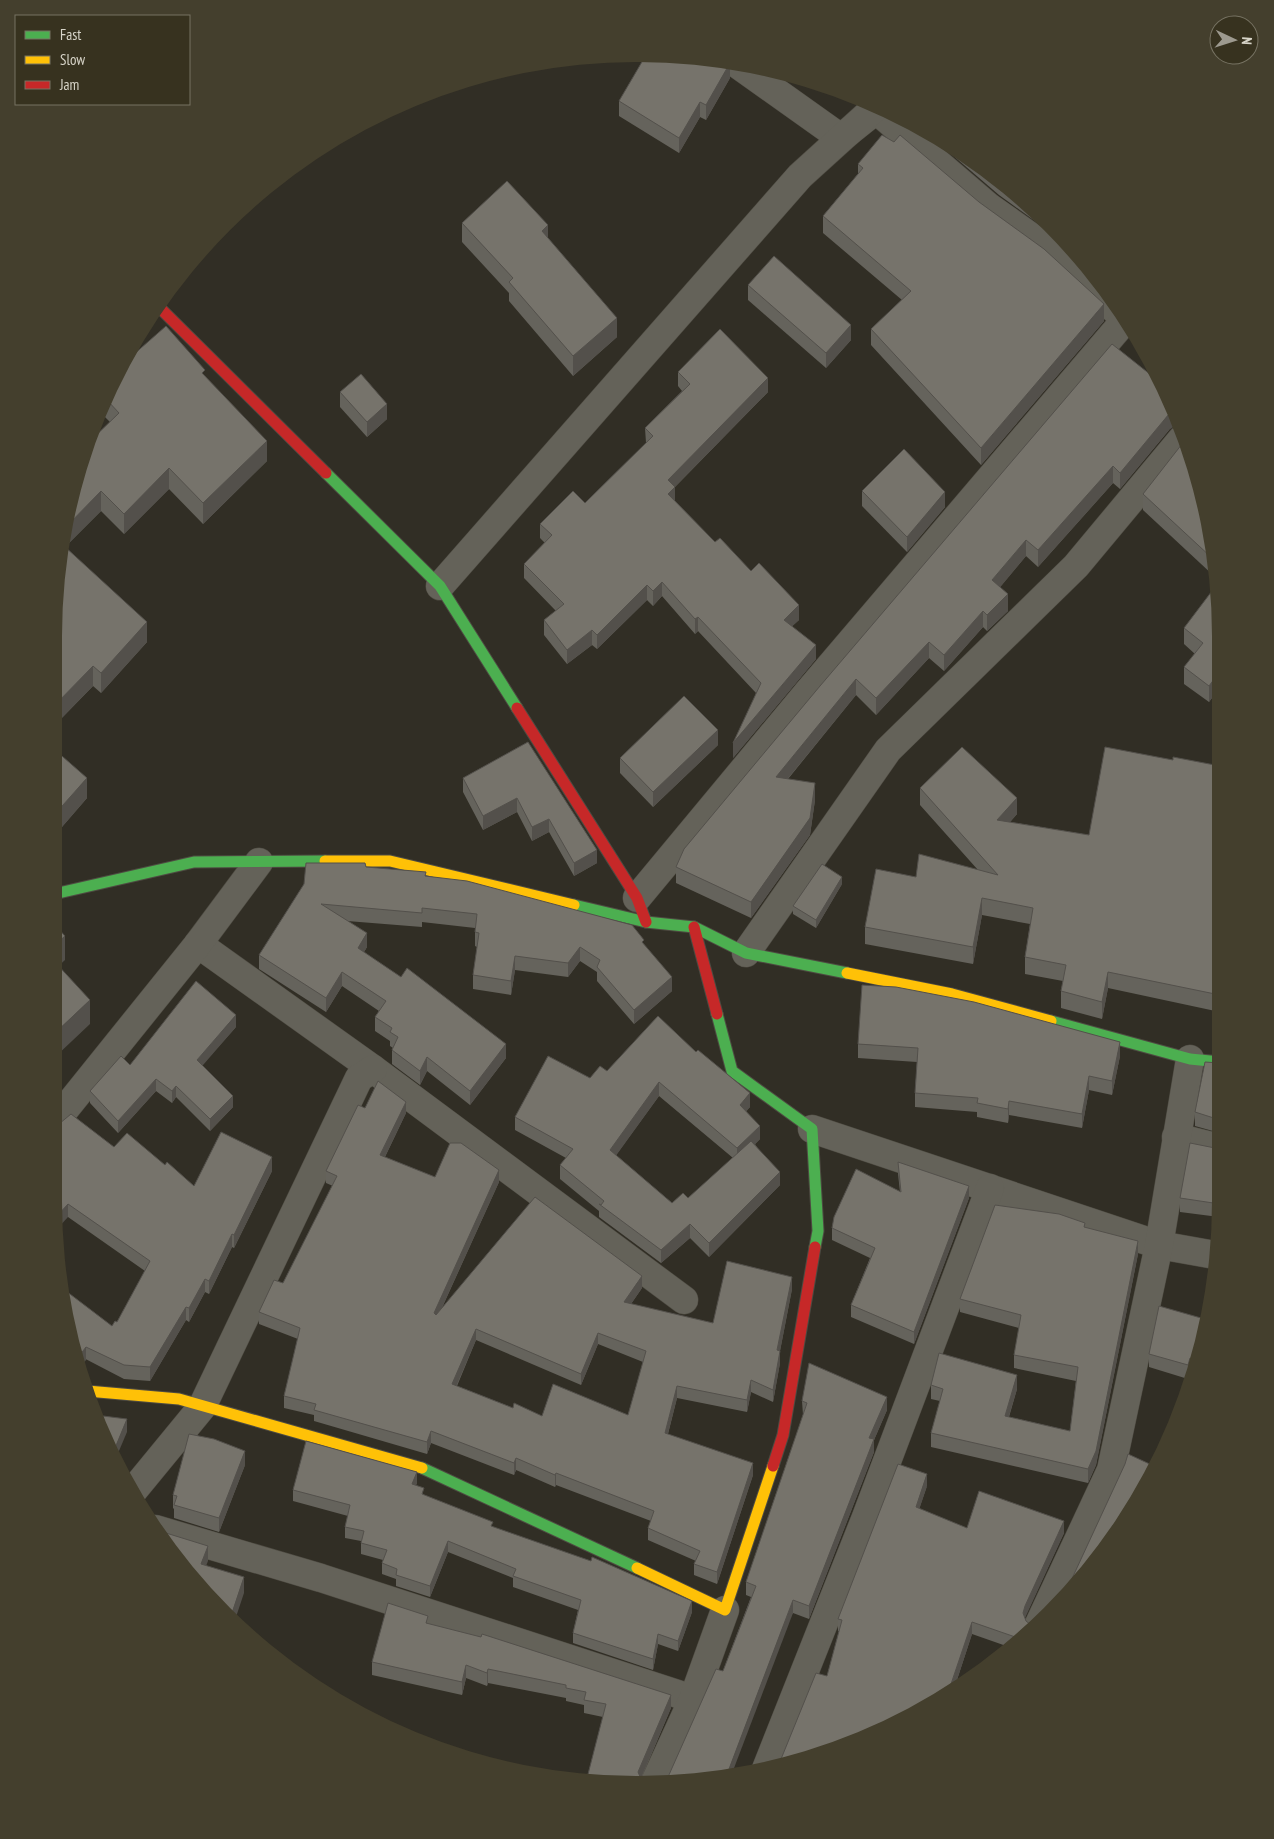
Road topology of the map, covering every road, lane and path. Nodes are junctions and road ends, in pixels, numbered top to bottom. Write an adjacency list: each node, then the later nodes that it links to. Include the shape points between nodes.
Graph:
1 (752, 75): 5 (street)
2 (870, 112): 5 (street)
3 (872, 113): 5 (street)
4 (888, 121): 6 (street, via 988,207 1054,253)
5 (841, 138): 10 (street, via 800,176)
6 (1098, 294)
7 (164, 312): 10 (street)
8 (1120, 327): 13 (street, via 808,692)
9 (1178, 444): 16 (street, via 1076,566 888,750)
10 (440, 586): 13 (street)
11 (260, 862): 12 (street, via 194,862); 13 (street, via 390,862); 15 (street)
12 (62, 892)
13 (641, 910): 14 (street)
14 (694, 927): 16 (street); 21 (street, via 732,1071)
15 (198, 944): 19 (street); 20 (street)
16 (746, 953): 17 (street, via 952,994)
17 (1190, 1059): 18 (street); 22 (street)
18 (1212, 1061)
19 (373, 1069): 27 (street); 29 (street, via 359,1078)
20 (62, 1113)
21 (812, 1129): 24 (street); 33 (street, via 818,1231 783,1435)
22 (1176, 1137): 23 (street); 25 (street)
23 (1212, 1146)
24 (990, 1188): 25 (street); 35 (street, via 866,1517)
25 (1159, 1245): 26 (street); 32 (street, via 1111,1470)
26 (1209, 1254)
27 (684, 1300)
28 (95, 1392): 29 (street, via 179,1399)
29 (202, 1407): 30 (street); 33 (street, via 430,1472)
30 (137, 1486)
31 (167, 1533): 34 (street, via 321,1578)
32 (1050, 1601)
33 (725, 1610): 34 (street)
34 (693, 1699): 36 (street)
35 (769, 1761)
36 (658, 1775)

